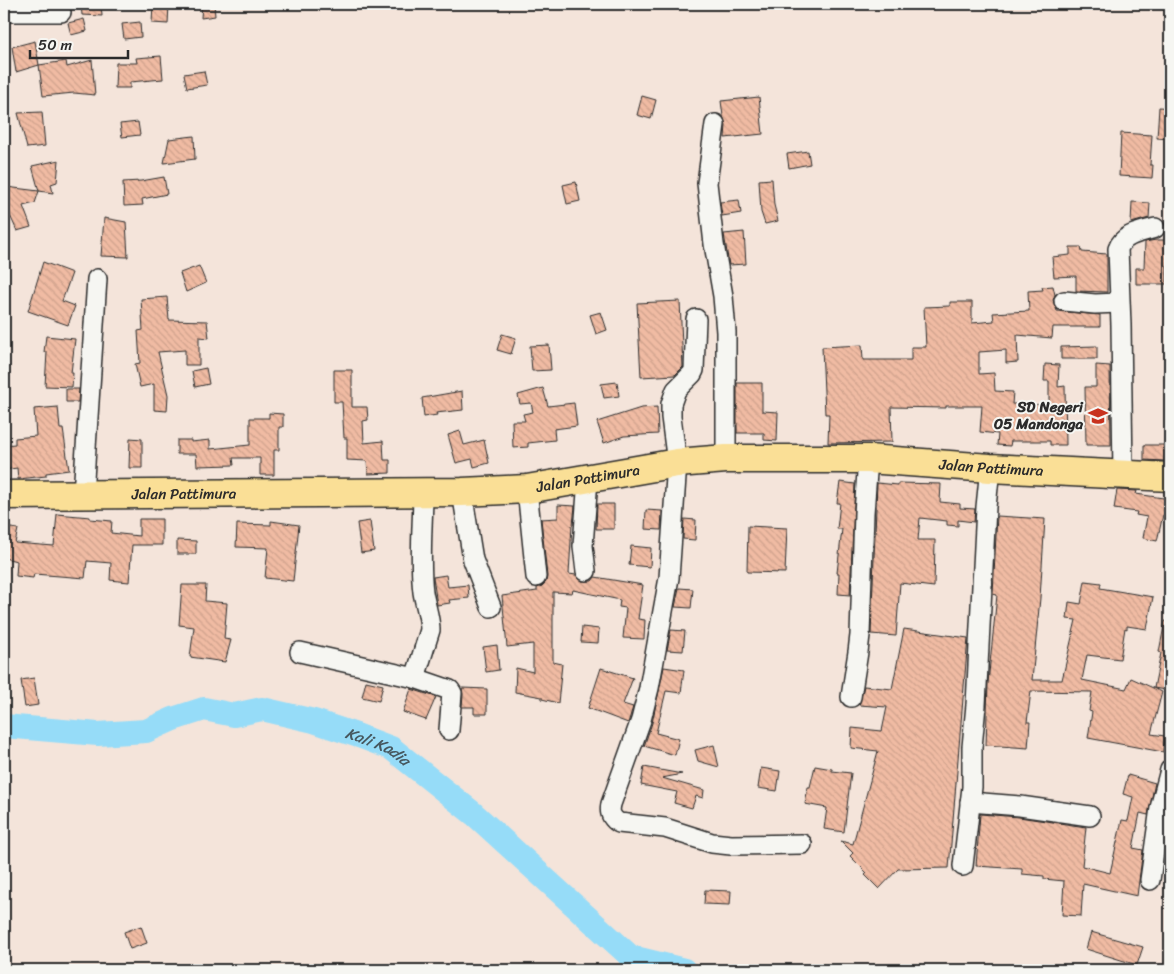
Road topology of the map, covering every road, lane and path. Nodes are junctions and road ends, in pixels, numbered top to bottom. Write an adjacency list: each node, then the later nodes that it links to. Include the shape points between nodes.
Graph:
1 (4, 12): 2 (street)
2 (61, 12)
3 (714, 124): 10 (street, via 707,183 726,332)
4 (1155, 228): 7 (street, via 1128,236 1120,244)
5 (97, 279): 19 (street)
6 (1064, 301): 7 (street)
7 (1119, 303): 13 (street)
8 (696, 319): 11 (street, via 694,370 676,390 671,404)
9 (868, 458): 10 (highway, Jalan Pattimura); 12 (highway, Jalan Pattimura); 26 (street, via 858,652)
10 (726, 459): 11 (highway, Jalan Pattimura)
11 (677, 463): 15 (highway, Jalan Pattimura); 31 (street, via 669,578 649,688 610,814 619,823 665,828 712,843)
12 (990, 468): 13 (highway, Jalan Pattimura); 29 (street, via 984,526)
13 (1123, 475): 14 (highway, Jalan Pattimura)
14 (1170, 477)
15 (588, 479): 16 (highway, Jalan Pattimura); 21 (street, via 583,546)
16 (527, 489): 18 (highway, Jalan Pattimura); 22 (street)
17 (423, 491): 18 (highway, Jalan Pattimura); 19 (highway, Jalan Pattimura); 25 (street, via 422,574 430,630)
18 (462, 492): 23 (street, via 473,560)
19 (83, 494): 20 (highway, Jalan Pattimura)
20 (4, 495)
21 (586, 570)
22 (536, 577)
23 (490, 607)
24 (300, 652): 25 (street)
25 (415, 678): 27 (street, via 452,693)
26 (850, 697)
27 (449, 730)
28 (1170, 770): 33 (street, via 1160,808)
29 (970, 802): 30 (street); 32 (street)
30 (1090, 816)
31 (802, 844)
32 (963, 866)
33 (1150, 880)

